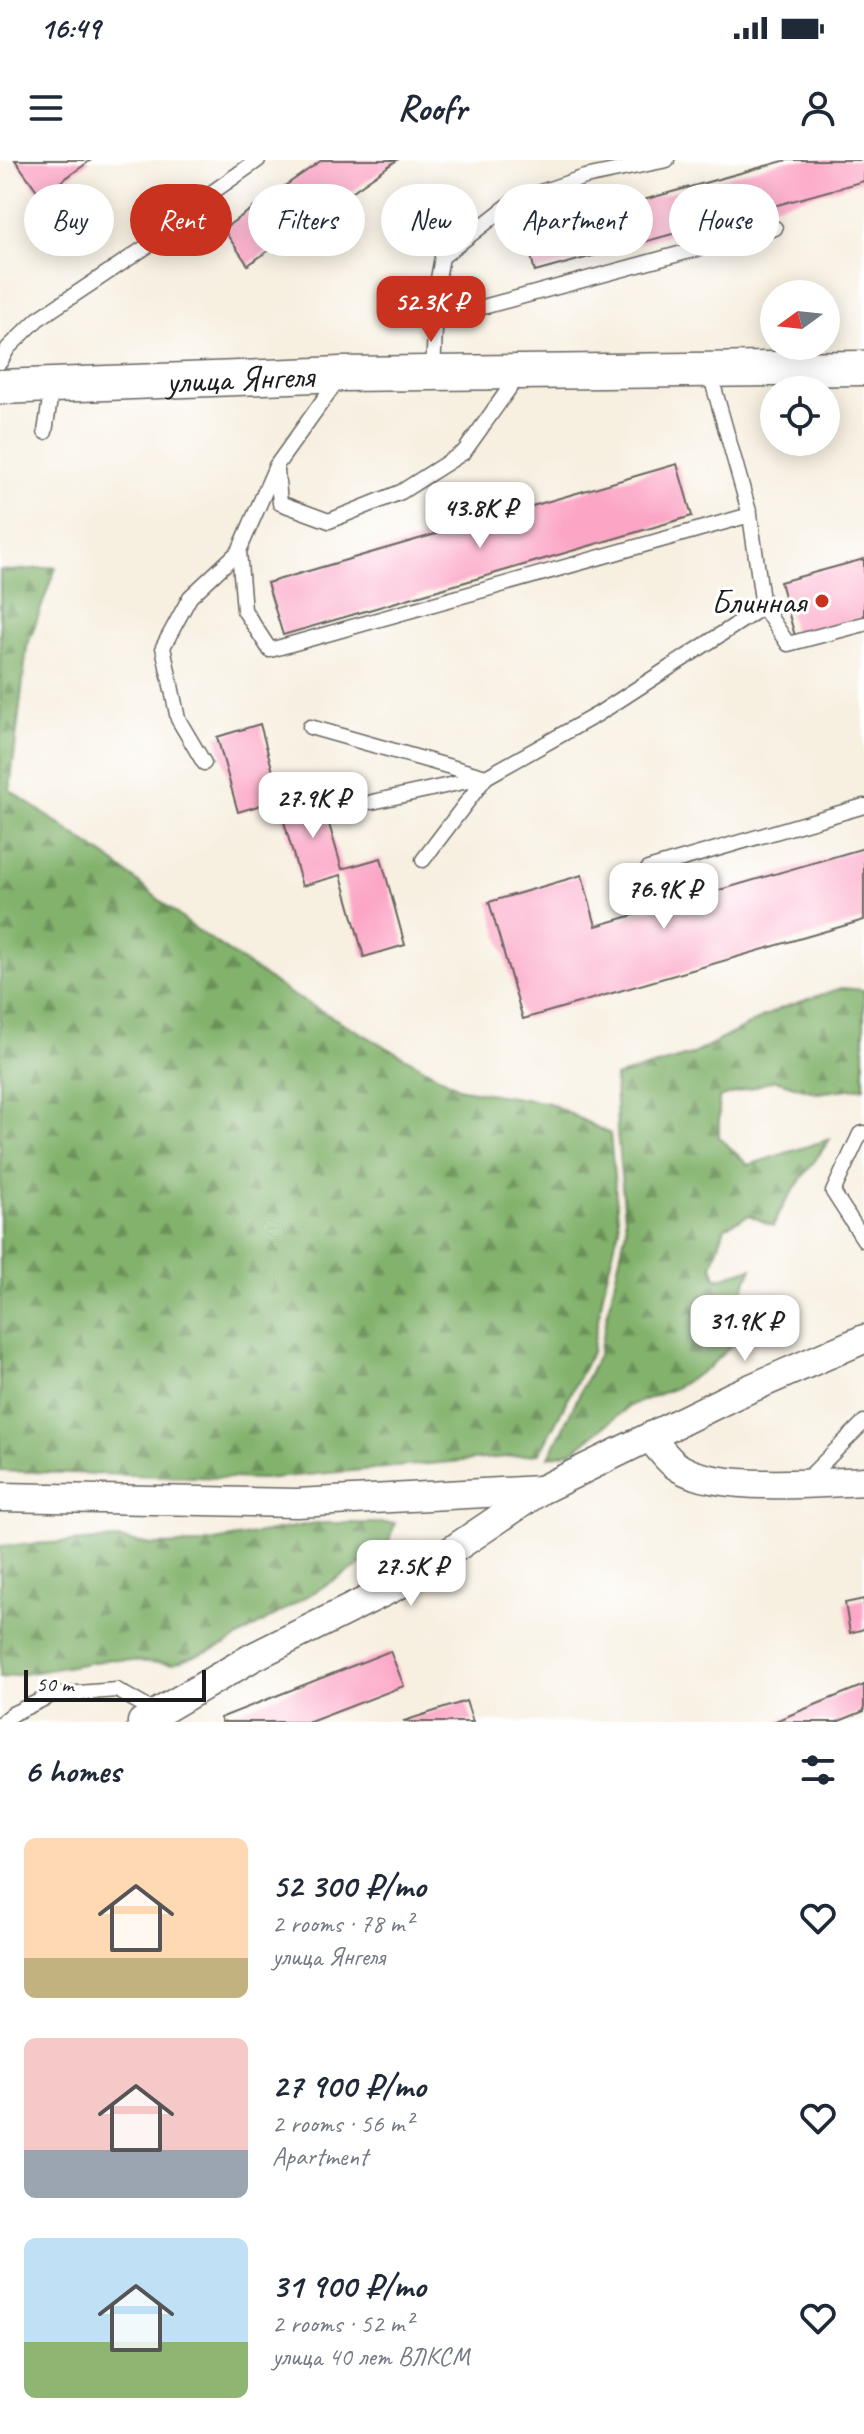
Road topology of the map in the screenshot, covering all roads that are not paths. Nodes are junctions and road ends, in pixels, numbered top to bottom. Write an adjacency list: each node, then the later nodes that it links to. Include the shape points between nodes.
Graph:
1 (258, 160): 5 (lane, via 207,196 194,215 38,319)
2 (667, 160): 4 (lane, via 585,177 514,201 442,257)
3 (672, 256): 4 (lane)
4 (435, 320): 9 (lane)
5 (0, 362)
6 (864, 368): 7 (street, улица Янгеля)
7 (709, 370): 8 (street, улица Янгеля); 15 (lane)
8 (521, 372): 9 (street, улица Янгеля); 14 (lane, via 464,452 401,492 329,521 280,503)
9 (433, 373): 10 (street, улица Янгеля)
10 (342, 374): 11 (street, улица Янгеля); 14 (lane)
11 (52, 386): 12 (street, улица Янгеля); 13 (lane)
12 (0, 387)
13 (45, 432)
14 (276, 466): 16 (lane)
15 (750, 515): 16 (lane, via 270,650 244,610); 17 (lane)
16 (239, 551): 20 (lane, via 190,597 163,647 178,719)
17 (763, 607): 18 (lane, via 788,644); 21 (lane, via 598,714)
18 (864, 624)
19 (310, 727): 21 (lane)
20 (204, 763)
21 (486, 777): 22 (lane); 24 (lane)
22 (372, 802)
23 (864, 806): 25 (lane)
24 (423, 860)
25 (648, 869)
26 (864, 1133): 27 (lane, via 833,1192)
27 (864, 1240)
28 (864, 1339): 30 (street)
29 (864, 1422): 32 (lane)
30 (650, 1438): 32 (street, via 676,1466 710,1480); 33 (street)
31 (864, 1481): 32 (street)
32 (801, 1484)
33 (541, 1490): 34 (street, via 297,1503); 36 (street, via 408,1580 253,1657)
34 (0, 1497)
35 (5, 1718): 36 (lane, via 52,1695 117,1690)
36 (149, 1718)

